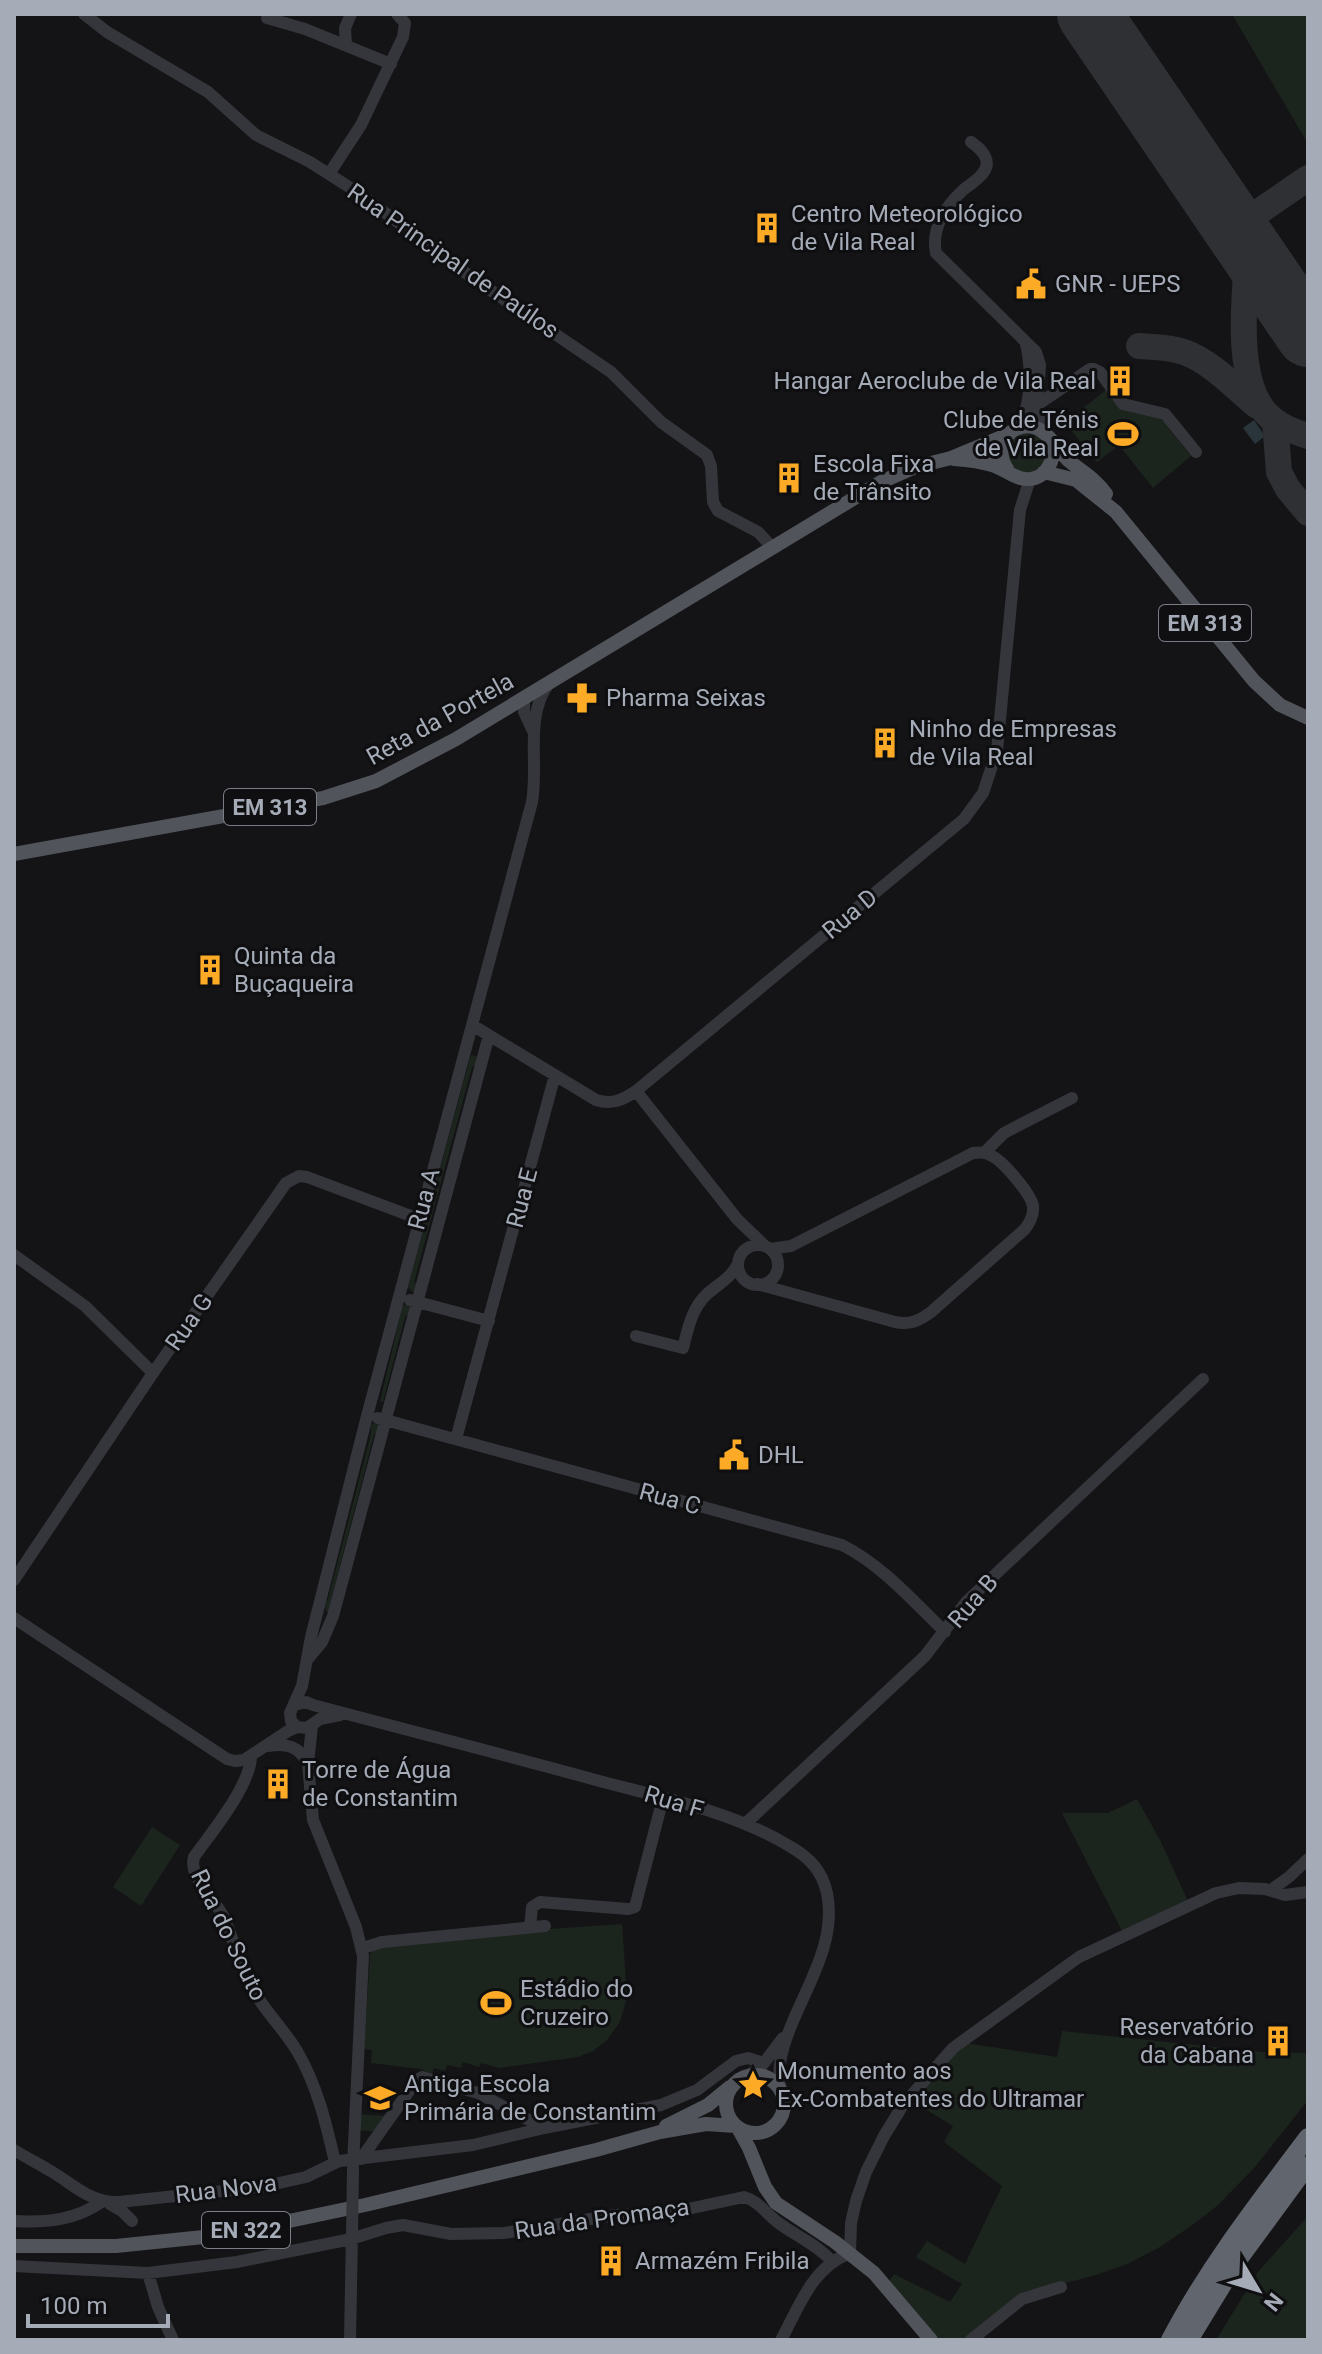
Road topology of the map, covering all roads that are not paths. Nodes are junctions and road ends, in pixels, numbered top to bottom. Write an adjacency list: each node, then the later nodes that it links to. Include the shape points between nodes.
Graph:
1 (84, 14): 8 (street, Rua Principal de Paúlos, via 208,92 256,135)
2 (351, 14): 5 (street)
3 (397, 14): 6 (street, via 405,32)
4 (267, 18): 5 (street)
5 (346, 45): 6 (street)
6 (391, 64): 8 (street)
7 (971, 142): 9 (street, via 984,152 986,168 941,218 936,253)
8 (329, 174): 20 (street, Rua Principal de Paúlos, via 622,380 661,422 706,454 718,511 758,532)
9 (1025, 341): 10 (street, via 1040,361); 11 (street, via 1027,405)
10 (1037, 405): 12 (street); 13 (street, via 1096,369 1123,404 1165,414)
11 (1014, 430): 12 (main road, EM 313, via 1030,426); 14 (main road, EM 313); 15 (main road, via 1001,448)
12 (1049, 439): 16 (main road, via 1053,459); 19 (main road, EM 313, via 1098,484)
13 (1196, 452)
14 (951, 458): 15 (main road, EM 313); 20 (main road, EM 313, via 895,475)
15 (1010, 472): 17 (main road, EM 313); 18 (street)
16 (1044, 472): 17 (main road); 19 (main road, EM 313, via 1076,480)
17 (1030, 479): 18 (street)
18 (1020, 510): 30 (street, Rua D, via 998,744 980,799 964,819)
19 (1116, 512): 24 (main road, EM 313, via 1254,681 1280,705)
20 (772, 547): 21 (main road, EM 313)
21 (552, 681): 22 (main road, Reta da Portela / EM 313); 25 (street)
22 (524, 697): 23 (main road, Reta da Portela / EM 313); 25 (street, via 533,705)
23 (508, 707): 25 (street); 26 (main road, Reta da Portela / EM 313, via 399,771 343,792)
24 (1308, 718)
25 (531, 719): 27 (street, Rua A, via 536,763 532,802)
26 (14, 854)
27 (472, 1025): 28 (street, Rua D); 33 (street, Rua A)
28 (489, 1035): 29 (street, Rua D); 44 (street)
29 (555, 1075): 30 (street, Rua D, via 602,1102 619,1101); 45 (street, Rua E)
30 (636, 1091): 34 (street)
31 (1072, 1098): 32 (street, via 1004,1133)
32 (984, 1153): 35 (street, via 962,1158); 42 (street, via 997,1159 1029,1195 1032,1218 924,1317 899,1323)
33 (419, 1219): 43 (street, Rua A); 47 (street, Rua G, via 307,1177 290,1180)
34 (737, 1219): 36 (street); 38 (street, via 743,1241)
35 (791, 1246): 36 (street); 39 (street)
36 (768, 1247): 38 (street, via 754,1245); 39 (street)
37 (14, 1255): 47 (street, via 85,1306)
38 (740, 1258): 40 (street, via 739,1271); 41 (street)
39 (777, 1268): 40 (street, via 769,1281); 42 (street)
40 (752, 1282): 41 (street); 42 (street)
41 (723, 1283): 46 (street, via 697,1306 683,1348)
42 (785, 1292)
43 (399, 1297): 44 (street); 49 (street, Rua A)
44 (417, 1301): 45 (street); 50 (street)
45 (489, 1321): 51 (street, Rua E)
46 (636, 1336)
47 (153, 1373): 53 (street, Rua G)
48 (1203, 1379): 56 (street, Rua B, via 973,1596)
49 (367, 1416): 50 (street, Rua C); 57 (street, Rua A)
50 (385, 1420): 51 (street, Rua C); 57 (street, via 333,1616)
51 (456, 1439): 56 (street, Rua C, via 842,1545 879,1570)
52 (14, 1554): 53 (street)
53 (25, 1564): 54 (street, Rua G)
54 (14, 1580)
55 (14, 1618): 63 (street, via 227,1759)
56 (945, 1632): 66 (street, Rua B)
57 (307, 1661): 58 (street); 59 (street, Rua A)
58 (311, 1704): 59 (street, via 301,1701); 60 (street, Rua F); 61 (street, via 317,1713)
59 (292, 1709): 61 (street, via 291,1721); 62 (street, Rua A)
60 (355, 1716): 61 (street); 65 (street, Rua F)
61 (306, 1725): 62 (street); 64 (street)
62 (265, 1746): 63 (street); 64 (street, via 291,1746)
63 (251, 1756): 84 (street, Rua do Souto, via 243,1785 192,1865 222,1914 251,1987 304,2064)
64 (308, 1764): 72 (street, via 315,1829)
65 (663, 1798): 66 (street, Rua F); 71 (street, via 635,1907 540,1902 531,1910)
66 (745, 1824): 73 (street, Rua F, via 810,1860 827,1895 822,1952)
67 (1308, 1859): 68 (street)
68 (1267, 1890): 69 (street, via 1285,1895); 93 (street, via 1224,1890 1085,1955 953,2048 906,2101 884,2136 856,2201)
69 (1308, 1892)
70 (545, 1926): 71 (street)
71 (530, 1927): 72 (street)
72 (363, 1948): 85 (street)
73 (790, 2029): 74 (street); 77 (street, via 779,2066)
74 (764, 2063): 75 (street); 79 (street, Rua Nova, via 736,2061 672,2102)
75 (749, 2075): 76 (main road, EN 322); 77 (main road, via 768,2077)
76 (730, 2087): 78 (main road, via 726,2105); 81 (main road, EN 322, via 705,2107)
77 (781, 2091): 80 (main road, via 784,2107)
78 (737, 2127): 80 (main road, EN 322, via 754,2133); 81 (main road, EN 322, via 706,2124); 87 (main road)
79 (544, 2128): 85 (street, Rua Nova, via 473,2145); 85 (street, via 481,2094 422,2077)
80 (770, 2128): 87 (main road)
81 (647, 2135): 92 (main road, EN 322, via 223,2235 116,2246)
82 (1308, 2137): 103 (highway, via 1228,2245)
83 (14, 2150): 88 (street, Rua Nova)
84 (335, 2162): 85 (street, Rua Nova); 88 (street, Rua Nova, via 306,2177 261,2187)
85 (356, 2162): 91 (street, bridge)
86 (1308, 2165): 104 (highway, via 1236,2263)
87 (758, 2168): 93 (main road, via 776,2203)
88 (103, 2201): 89 (street, via 64,2219); 90 (street)
89 (14, 2221)
90 (132, 2221)
91 (352, 2236): 94 (street, Rua da Promaça, via 403,2225 451,2234 504,2233 615,2215 669,2213 744,2197); 96 (street, Rua da Promaça, via 210,2267); 100 (street)
92 (14, 2246)
93 (850, 2253): 94 (street); 98 (main road, via 883,2282)
94 (832, 2261): 101 (street, via 815,2279)
95 (14, 2266): 96 (street, Rua da Promaça)
96 (148, 2273): 99 (street)
97 (1061, 2287): 102 (street, via 1022,2299)
98 (930, 2339)
99 (173, 2340)
100 (350, 2340)
101 (781, 2340)
102 (971, 2340)
103 (1170, 2340)
104 (1189, 2340)

